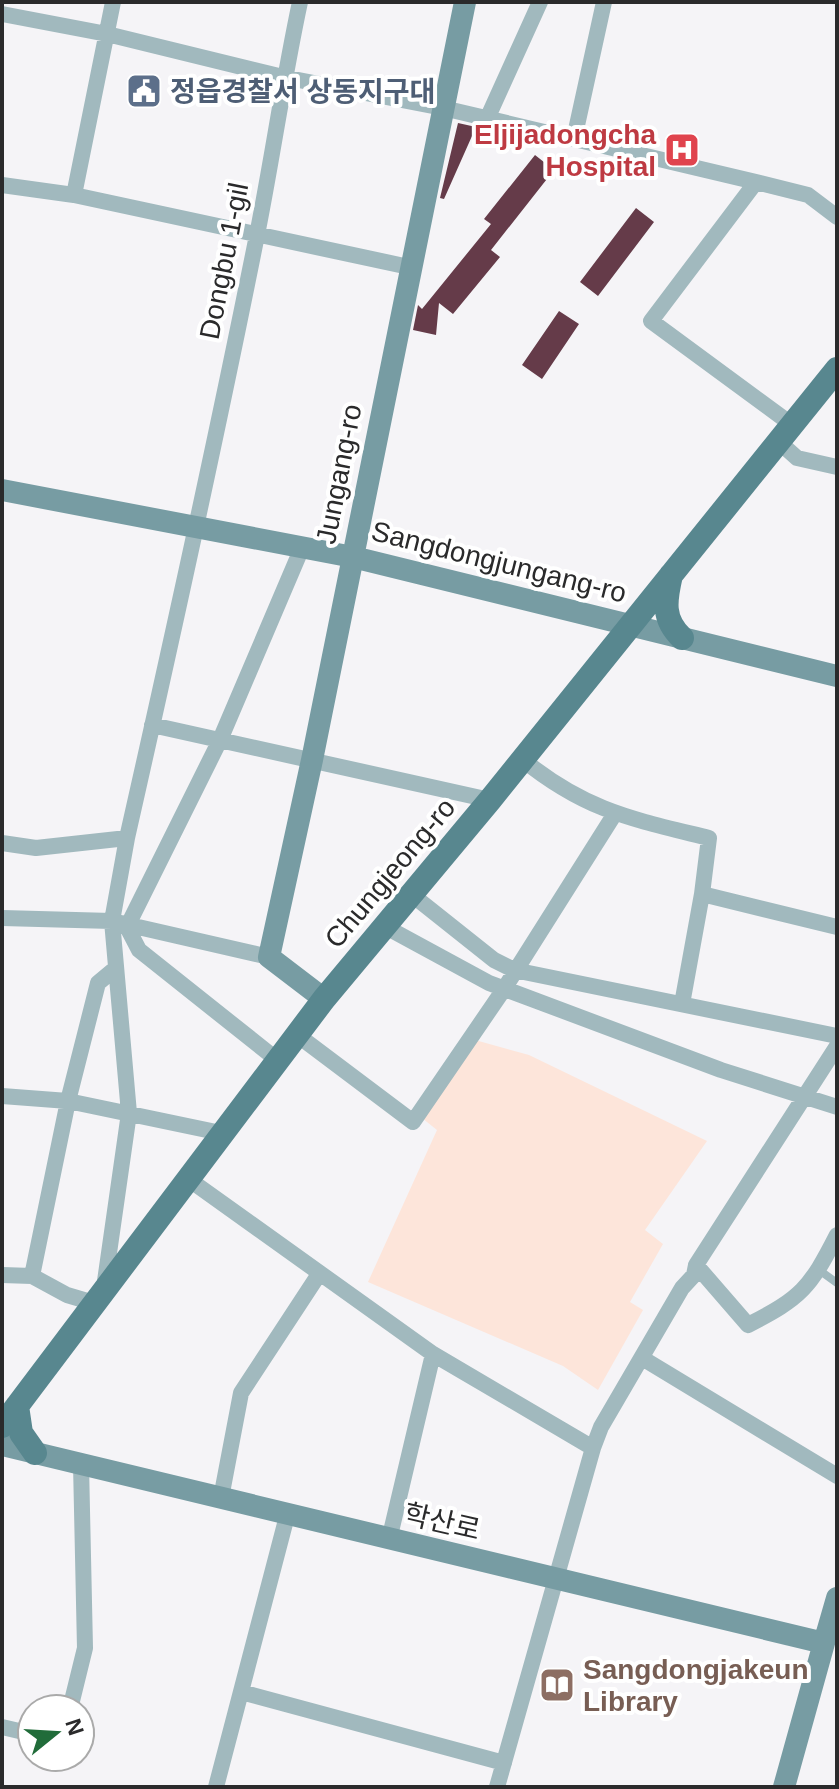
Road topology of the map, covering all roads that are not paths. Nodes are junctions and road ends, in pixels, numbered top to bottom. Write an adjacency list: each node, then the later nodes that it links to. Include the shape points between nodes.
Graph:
1 (113, 2): 7 (street)
2 (300, 2): 8 (street, Dongbu 1-gil)
3 (465, 2): 9 (street, Jungang-ro)
4 (540, 2): 10 (street)
5 (604, 2): 11 (street)
6 (2, 14): 7 (street)
7 (107, 34): 8 (street); 14 (street)
8 (283, 77): 9 (street); 16 (street, Dongbu 1-gil)
9 (443, 108): 10 (street); 17 (street, Jungang-ro)
10 (487, 119): 11 (street)
11 (574, 139): 12 (street)
12 (756, 182): 15 (street, via 808,195); 19 (street, via 651,321)
13 (2, 185): 14 (street)
14 (74, 195): 16 (street)
15 (837, 217)
16 (257, 236): 17 (street); 22 (street, Dongbu 1-gil)
17 (409, 267): 24 (street, Jungang-ro)
18 (837, 369): 19 (main road, Chungjeong-ro)
19 (784, 433): 20 (street, via 797,458); 25 (main road, Chungjeong-ro)
20 (837, 467)
21 (2, 490): 22 (street, Sangdongjungang-ro)
22 (196, 529): 23 (street, Sangdongjungang-ro); 29 (street, Dongbu 1-gil)
23 (301, 550): 24 (street, Sangdongjungang-ro); 30 (street)
24 (353, 557): 26 (street, Sangdongjungang-ro); 32 (street, Jungang-ro)
25 (671, 574): 26 (main road, Chungjeong-ro); 27 (main road, via 666,616)
26 (629, 626): 27 (street, Sangdongjungang-ro); 31 (main road, Chungjeong-ro)
27 (682, 638): 28 (street, Sangdongjungang-ro)
28 (837, 676)
29 (152, 725): 30 (street); 35 (street, Dongbu 1-gil)
30 (220, 740): 32 (street); 40 (street)
31 (522, 759): 33 (main road, Chungjeong-ro); 34 (street, via 553,784)
32 (312, 760): 33 (street); 43 (street, Jungang-ro)
33 (490, 800): 37 (main road, Chungjeong-ro)
34 (614, 815): 38 (street, via 709,838); 45 (street)
35 (127, 838): 36 (street, via 36,848); 40 (street, Dongbu 1-gil)
36 (2, 843)
37 (411, 894): 41 (main road, Chungjeong-ro); 45 (street)
38 (702, 894): 42 (street); 48 (street)
39 (2, 918): 40 (street)
40 (119, 924): 43 (street); 44 (street, Dongbu 1-gil); 52 (street, via 139,950)
41 (384, 926): 46 (street); 47 (main road, Chungjeong-ro)
42 (837, 927)
43 (269, 957): 47 (street)
44 (116, 968): 55 (street, via 98,983); 57 (street, Dongbu 1-gil)
45 (514, 970): 46 (street); 48 (street)
46 (504, 989): 49 (street, via 413,1122); 53 (street, via 721,1070)
47 (324, 999): 49 (main road, Chungjeong-ro)
48 (682, 1004): 50 (street)
49 (296, 1034): 52 (main road, Chungjeong-ro)
50 (837, 1036)
51 (837, 1046): 53 (street)
52 (276, 1059): 58 (main road, Chungjeong-ro)
53 (805, 1094): 56 (street); 61 (street)
54 (2, 1096): 55 (street)
55 (68, 1101): 57 (street); 65 (street)
56 (837, 1107)
57 (129, 1113): 58 (street); 67 (street, Dongbu 1-gil)
58 (221, 1133): 59 (main road, Chungjeong-ro)
59 (187, 1178): 63 (street); 67 (main road, Chungjeong-ro)
60 (837, 1235): 62 (street)
61 (696, 1265): 62 (street, via 748,1325 787,1305); 69 (street)
62 (819, 1270): 66 (lane)
63 (319, 1274): 68 (street); 77 (street, via 241,1393)
64 (2, 1275): 65 (street)
65 (32, 1276): 67 (street, via 67,1295)
66 (837, 1283)
67 (99, 1296): 70 (main road, Chungjeong-ro)
68 (433, 1354): 73 (street); 79 (street)
69 (642, 1358): 73 (street); 76 (street)
70 (17, 1406): 71 (main road, Chungjeong-ro); 74 (main road, via 21,1433)
71 (2, 1426)
72 (2, 1445): 74 (street, 학산로)
73 (593, 1448): 80 (street)
74 (35, 1453): 75 (street, 학산로)
75 (81, 1464): 77 (street, 학산로); 84 (street, via 85,1648)
76 (837, 1476)
77 (221, 1498): 78 (street, 학산로)
78 (287, 1516): 79 (street, 학산로); 83 (street)
79 (389, 1540): 80 (street, 학산로)
80 (558, 1579): 82 (street, 학산로); 85 (street)
81 (837, 1598): 82 (street)
82 (824, 1643): 88 (street)
83 (241, 1692): 85 (street); 86 (street)
84 (74, 1693)
85 (504, 1763): 87 (street)
86 (216, 1787)
87 (497, 1787)
88 (784, 1787)

